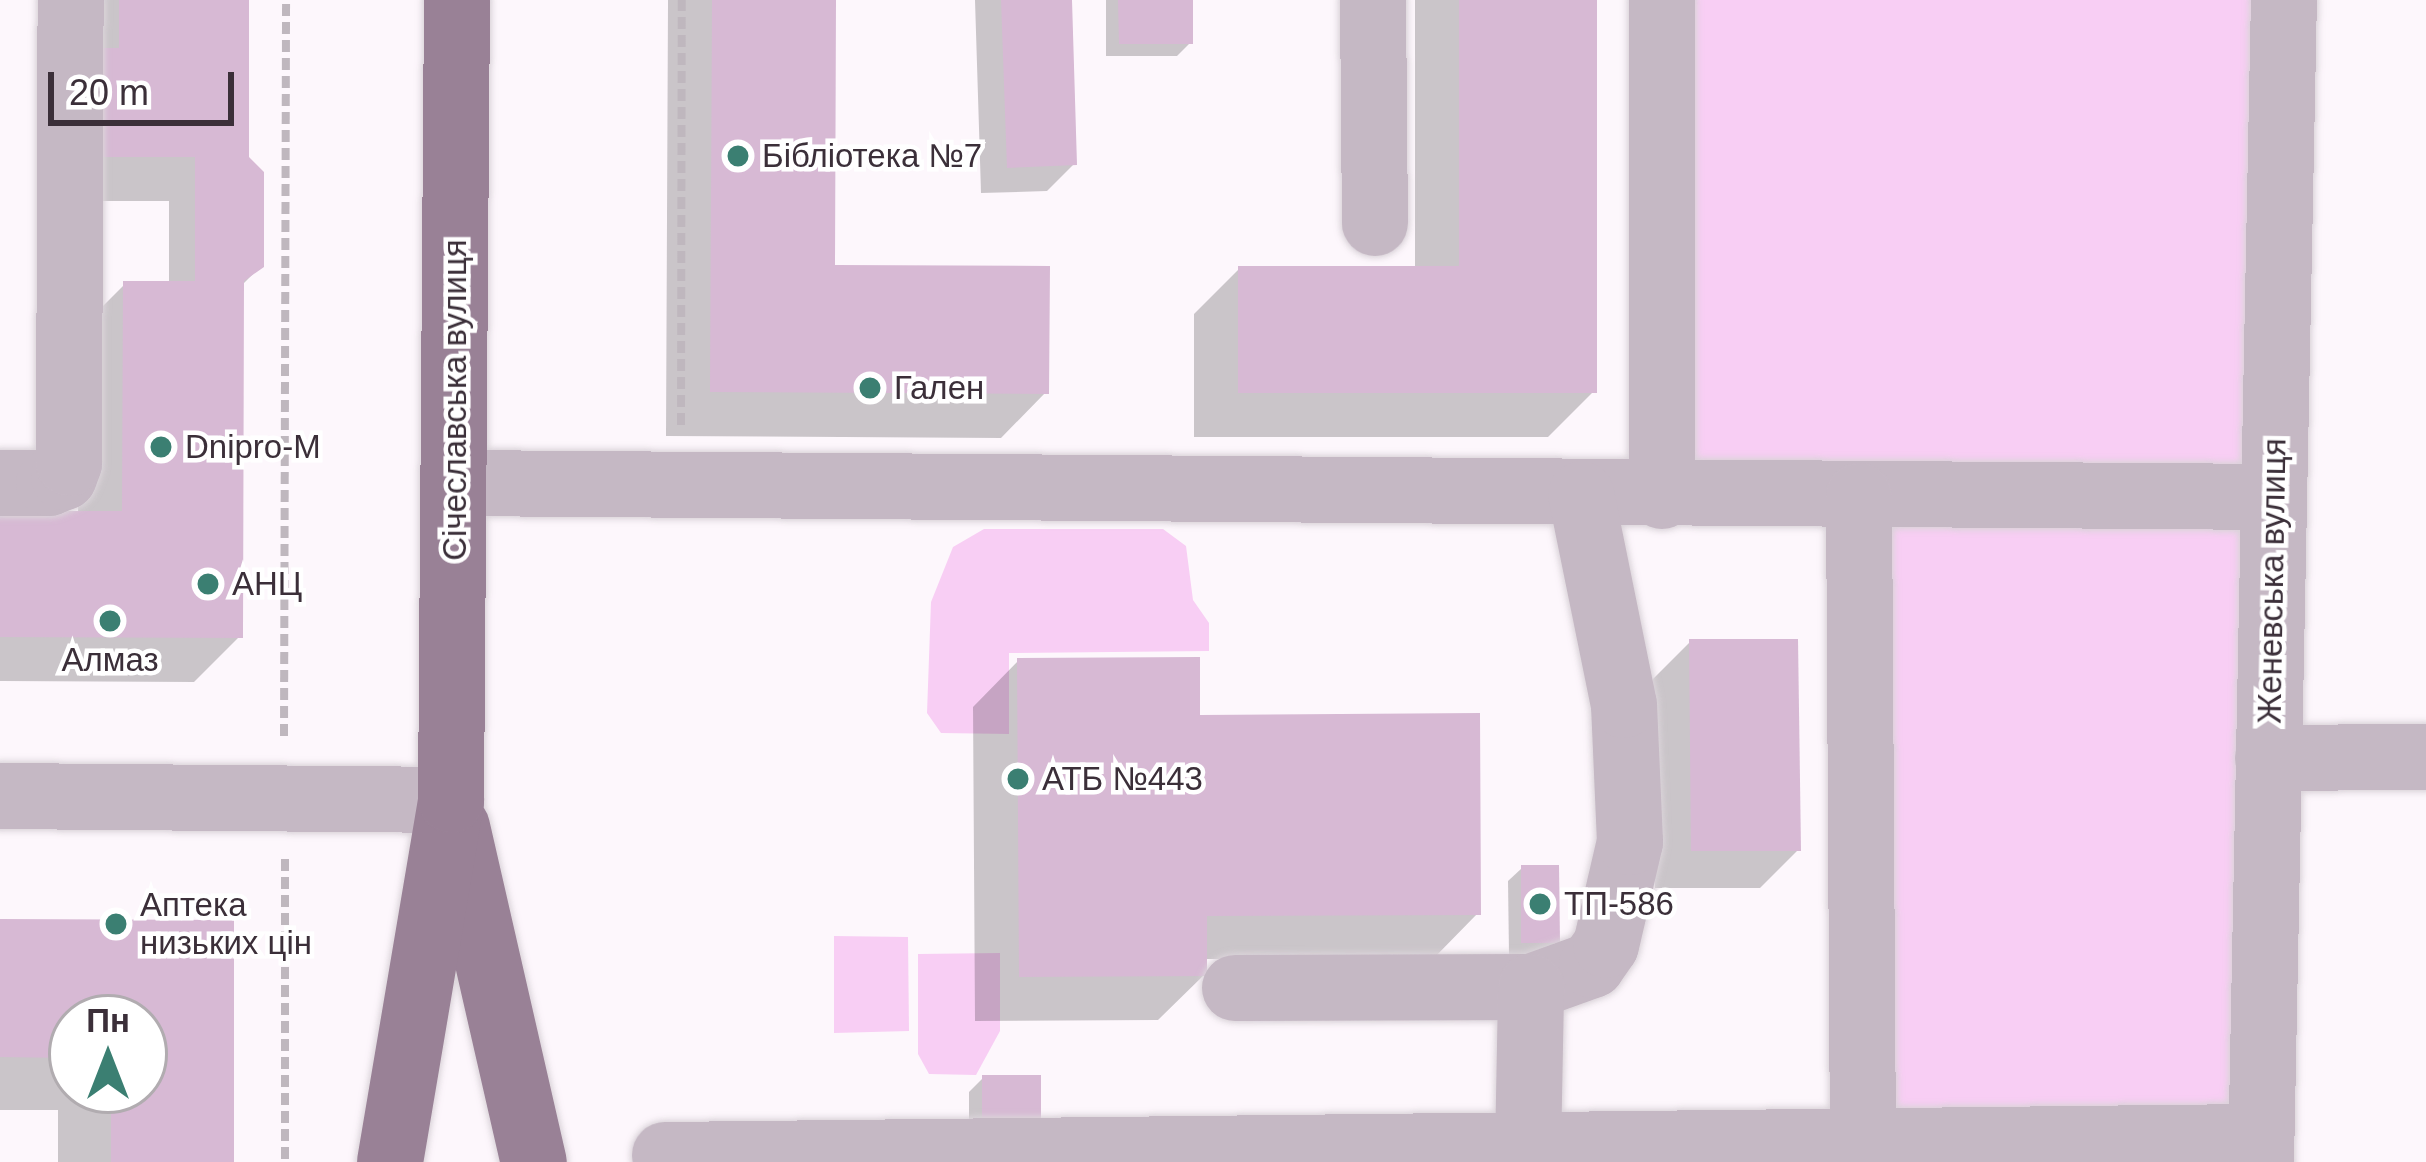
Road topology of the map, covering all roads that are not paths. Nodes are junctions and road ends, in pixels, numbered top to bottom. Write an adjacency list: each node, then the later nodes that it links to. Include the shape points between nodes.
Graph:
1 (71, 0): 7 (street, via 69,463 64,477 49,483)
2 (457, 0): 8 (main road, Січеславська вулиця)
3 (1373, 0): 6 (street)
4 (1662, 0): 10 (street)
5 (2284, 0): 12 (street, Женевська вулиця)
6 (1375, 223)
7 (0, 483)
8 (454, 483): 9 (street); 16 (main road, Січеславська вулиця)
9 (1581, 494): 10 (street); 17 (street, via 1624,705 1630,842 1606,945 1592,965)
10 (1662, 496): 11 (street)
11 (1859, 496): 12 (street); 19 (street)
12 (2274, 497): 14 (street, Женевська вулиця)
13 (2426, 757): 14 (street)
14 (2268, 758): 20 (street, Женевська вулиця)
15 (0, 796): 16 (street)
16 (451, 800): 24 (main road); 25 (main road)
17 (1531, 987): 18 (street); 21 (street)
18 (1235, 988)
19 (1863, 1145): 20 (street); 23 (street)
20 (2260, 1149)
21 (1528, 1150): 22 (street); 23 (street)
22 (665, 1155)
23 (1598, 1155)
24 (390, 1162)
25 (535, 1162)

